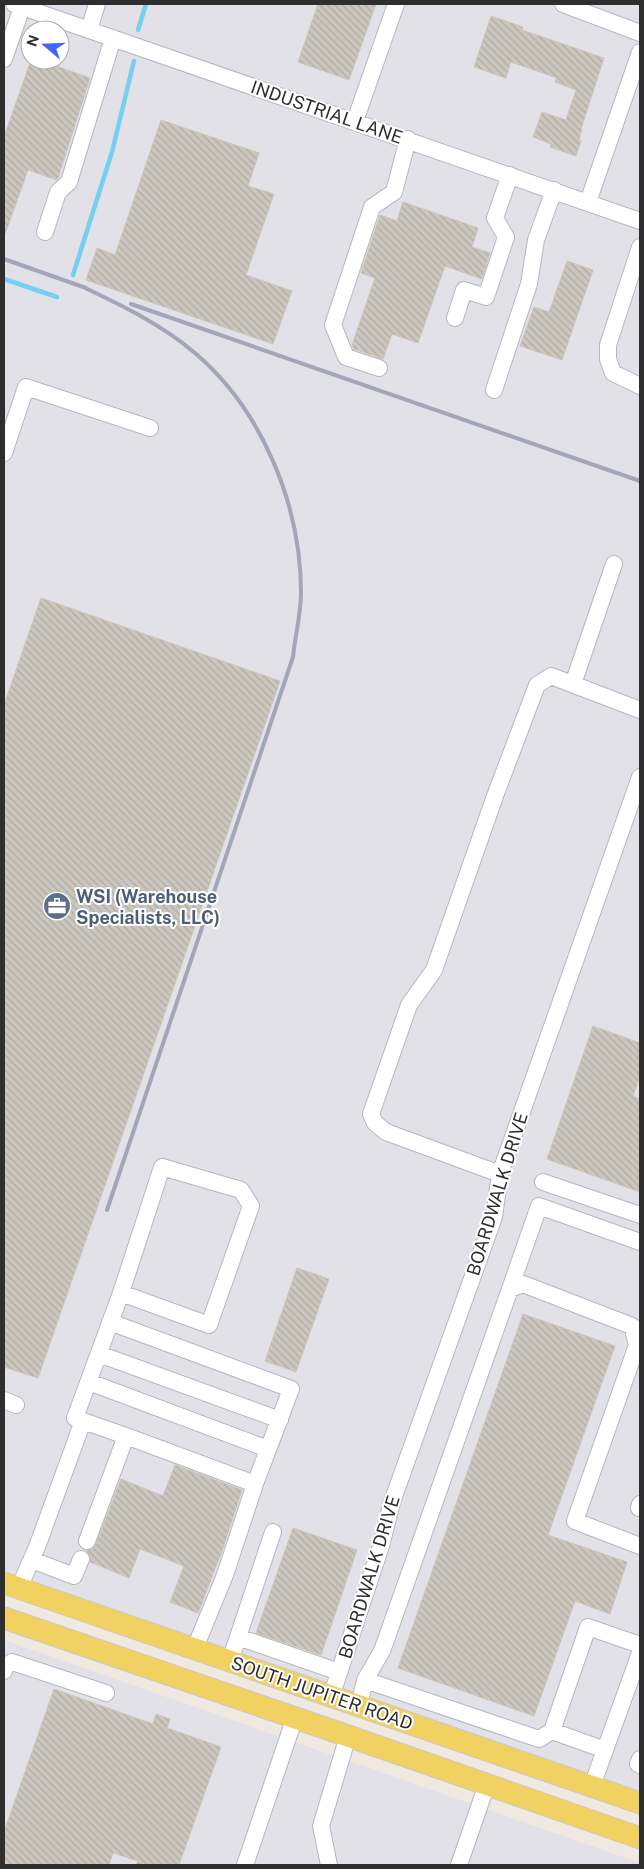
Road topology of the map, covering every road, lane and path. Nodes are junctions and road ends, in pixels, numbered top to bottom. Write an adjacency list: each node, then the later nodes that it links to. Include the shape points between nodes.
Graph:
1 (97, 4): 5 (street)
2 (396, 4): 10 (street)
3 (563, 4): 6 (street)
4 (18, 5): 5 (street, INDUSTRIAL LANE); 9 (street)
5 (89, 30): 7 (street, INDUSTRIAL LANE)
6 (640, 33)
7 (113, 38): 10 (street, INDUSTRIAL LANE); 16 (street, via 69,182 58,192)
8 (640, 52): 14 (street)
9 (4, 58)
10 (355, 121): 11 (street, INDUSTRIAL LANE)
11 (408, 140): 12 (street, INDUSTRIAL LANE); 19 (street, via 394,192 372,208 333,325 346,357)
12 (510, 175): 13 (street, INDUSTRIAL LANE); 18 (street, via 495,218 506,237 486,297 464,290)
13 (554, 190): 14 (street, INDUSTRIAL LANE); 21 (street, via 536,240 529,284)
14 (588, 202): 15 (street, INDUSTRIAL LANE)
15 (640, 221)
16 (45, 232)
17 (640, 247): 20 (street, via 608,345 613,373)
18 (455, 318)
19 (379, 368)
20 (640, 386)
21 (494, 390)
22 (150, 428): 23 (street, via 26,388)
23 (4, 452)
24 (614, 564): 25 (street)
25 (573, 684): 26 (street); 28 (street, via 551,676 537,685 434,970 409,1006 371,1114 375,1123 386,1132)
26 (640, 710)
27 (640, 777): 28 (street, BOARDWALK DRIVE)
28 (500, 1174): 58 (street, BOARDWALK DRIVE, via 494,1217 392,1502 381,1546)
29 (543, 1182): 30 (street)
30 (640, 1215)
31 (640, 1242): 32 (street, via 539,1206)
32 (510, 1288): 35 (street, via 523,1284 632,1326); 59 (street, via 382,1651)
33 (121, 1293): 33 (street, via 209,1325 251,1206 241,1190 162,1167); 34 (street)
34 (110, 1322): 36 (street); 39 (street, via 291,1389)
35 (638, 1345): 47 (street, via 575,1521)
36 (99, 1354): 37 (street); 39 (street)
37 (89, 1382): 38 (street, via 75,1418); 41 (street)
38 (82, 1420): 40 (street); 48 (street)
39 (280, 1420): 41 (street)
40 (126, 1436): 42 (street); 46 (street)
41 (268, 1449): 42 (street)
42 (256, 1484): 54 (street)
43 (640, 1504): 44 (street)
44 (640, 1508)
45 (273, 1532): 52 (street)
46 (87, 1541)
47 (640, 1546)
48 (34, 1554): 49 (street, via 74,1576); 50 (street)
49 (81, 1559)
50 (12, 1585): 54 (main road, SOUTH JUPITER ROAD)
51 (4, 1618): 60 (main road, SOUTH JUPITER ROAD)
52 (238, 1637): 56 (street); 58 (street)
53 (640, 1645): 65 (street, via 588,1627)
54 (196, 1648): 56 (main road, SOUTH JUPITER ROAD); 60 (main road)
55 (640, 1653): 67 (street)
56 (230, 1661): 62 (main road, SOUTH JUPITER ROAD)
57 (4, 1671): 61 (street, via 12,1662)
58 (339, 1672): 62 (street, BOARDWALK DRIVE)
59 (365, 1680): 63 (street); 65 (street, via 539,1739)
60 (186, 1682): 64 (main road, SOUTH JUPITER ROAD)
61 (106, 1693)
62 (331, 1697): 63 (main road, SOUTH JUPITER ROAD)
63 (359, 1706): 66 (main road); 71 (main road, SOUTH JUPITER ROAD)
64 (295, 1718): 66 (main road, SOUTH JUPITER ROAD); 75 (street)
65 (552, 1730): 67 (street)
66 (348, 1736): 70 (main road, SOUTH JUPITER ROAD); 76 (street, via 321,1826)
67 (605, 1750): 71 (street)
68 (640, 1759): 69 (street)
69 (640, 1765)
70 (487, 1784): 73 (main road, SOUTH JUPITER ROAD); 77 (street)
71 (592, 1786): 72 (main road, SOUTH JUPITER ROAD); 73 (main road)
72 (640, 1803)
73 (580, 1817): 74 (main road, SOUTH JUPITER ROAD)
74 (640, 1838)
75 (245, 1865)
76 (329, 1865)
77 (458, 1865)

